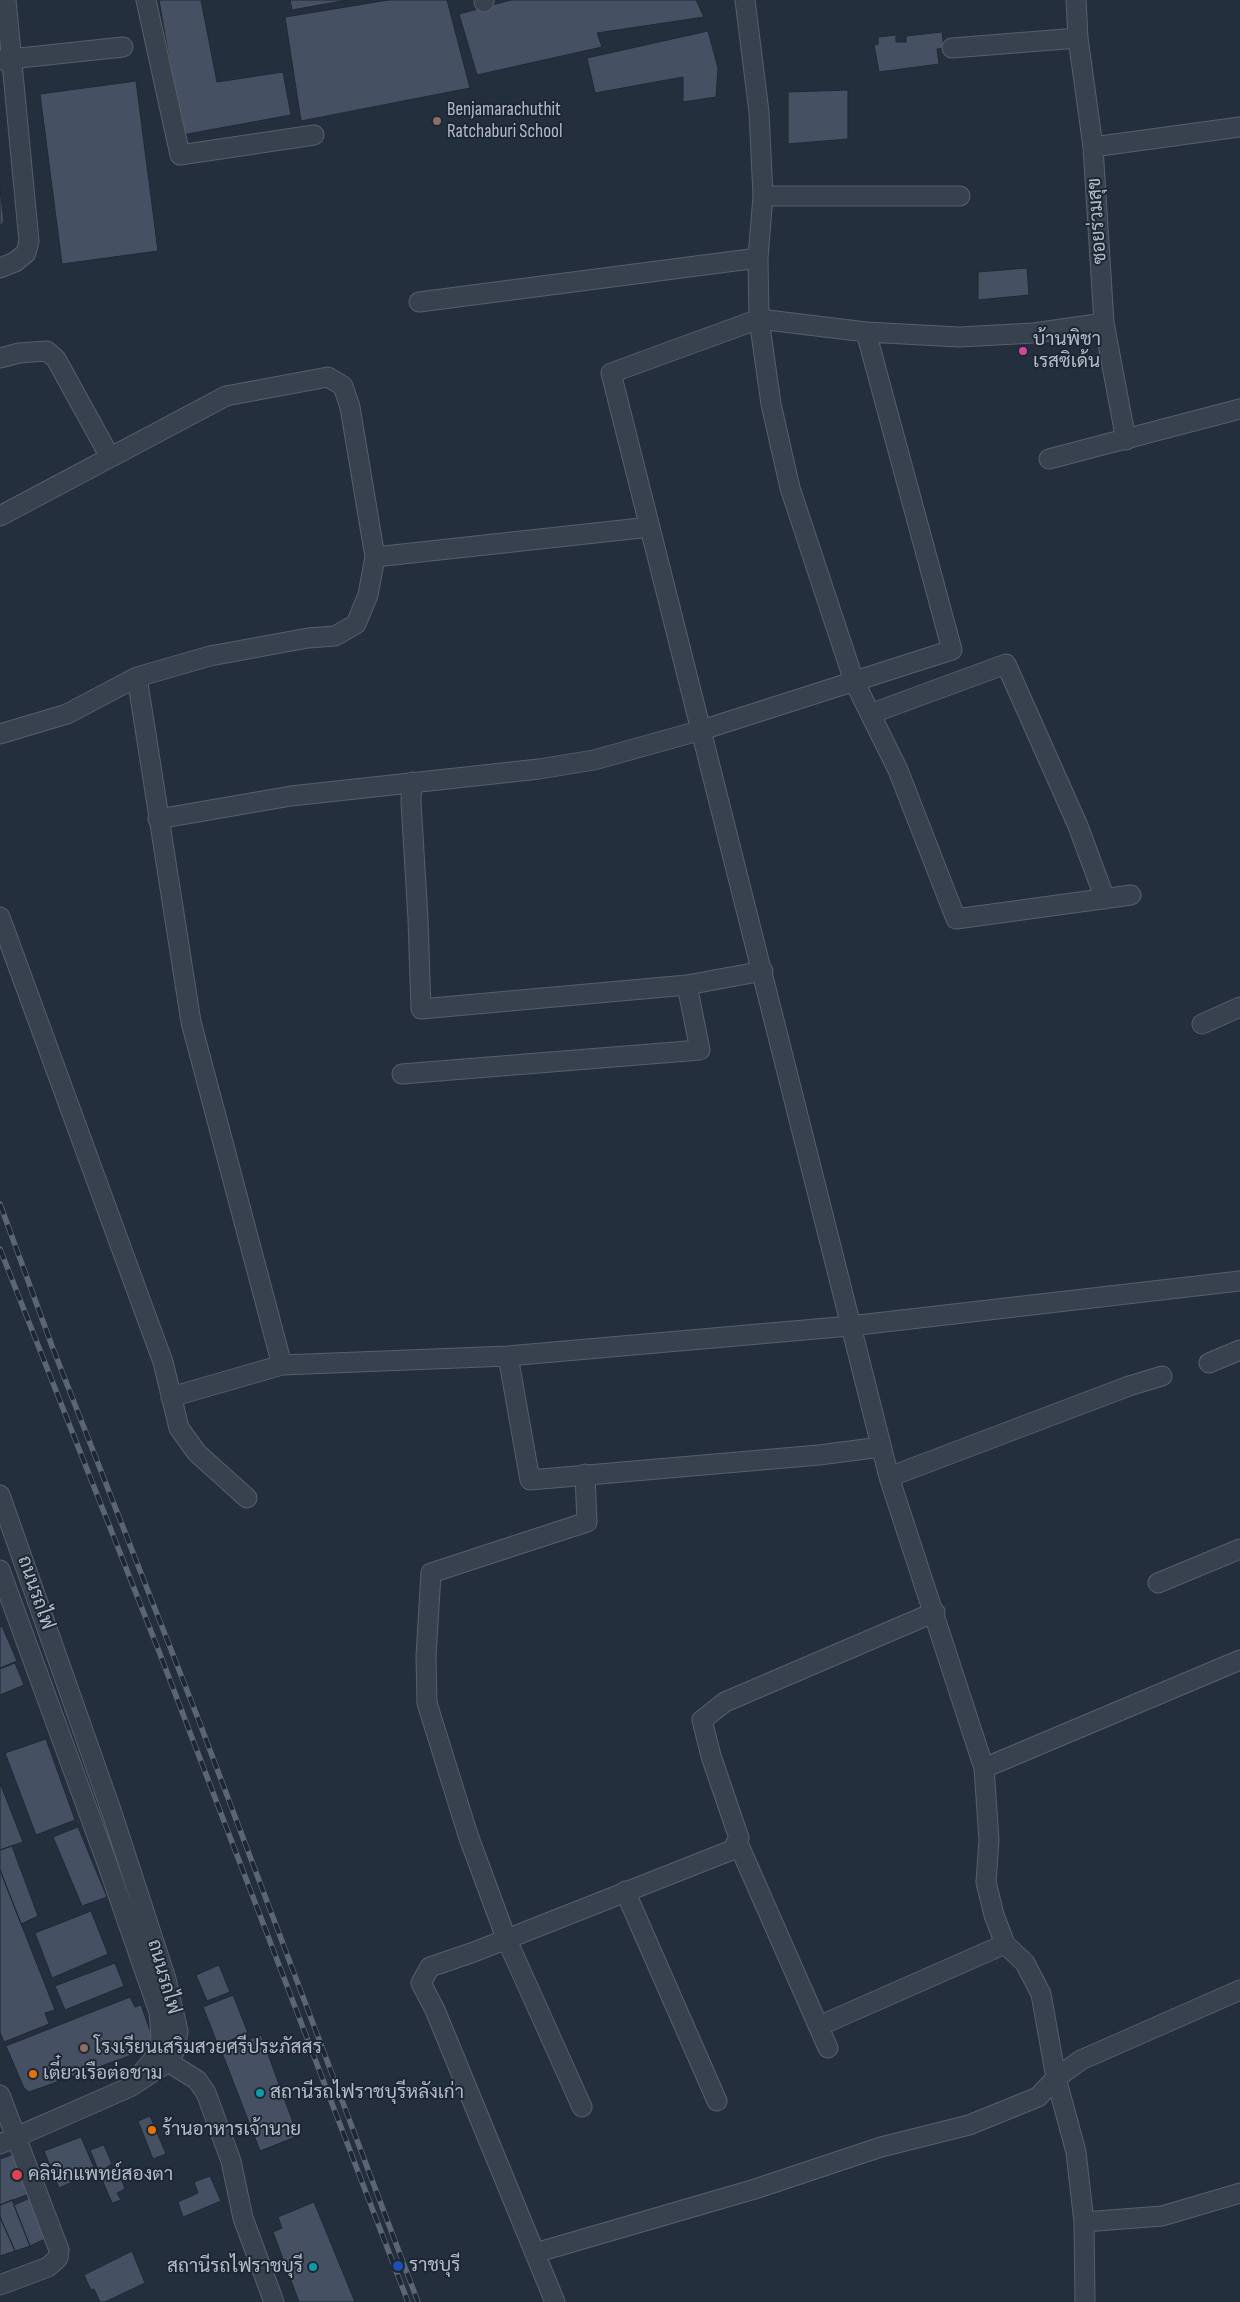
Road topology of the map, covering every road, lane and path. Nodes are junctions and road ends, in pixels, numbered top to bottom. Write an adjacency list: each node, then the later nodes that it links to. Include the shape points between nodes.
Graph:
1 (6, 0): 8 (street)
2 (146, 0): 10 (street, via 180,155)
3 (744, 0): 12 (street, via 759,112)
4 (1076, 0): 5 (street, ซอยร่วมสุข)
5 (1078, 38): 7 (street); 11 (street, ซอยร่วมสุข)
6 (122, 46): 8 (street)
7 (952, 48)
8 (6, 59): 15 (street, via 29,241 26,253)
9 (1240, 127): 11 (street)
10 (314, 135)
11 (1093, 147): 18 (street, ซอยร่วมสุข)
12 (763, 196): 13 (street); 14 (street)
13 (960, 196)
14 (758, 258): 16 (street); 17 (street)
15 (0, 268)
16 (419, 302)
17 (759, 319): 19 (street); 26 (street, via 611,373); 29 (street, via 771,404 790,488)
18 (1104, 323): 19 (street, via 1034,333 959,337); 22 (street, ซอยร่วมสุข)
19 (866, 332): 29 (street, via 952,650)
20 (0, 358): 23 (street, via 47,351 56,359)
21 (1240, 409): 22 (street)
22 (1126, 440): 24 (street)
23 (110, 457): 25 (street); 27 (street, via 226,396 328,377 343,386 350,407)
24 (1049, 459)
25 (0, 516)
26 (650, 527): 27 (street); 31 (street)
27 (375, 558): 28 (street, via 368,595 356,624 335,636 210,656)
28 (137, 677): 32 (street, via 67,714); 34 (street)
29 (854, 681): 30 (street); 31 (street)
30 (870, 714): 36 (street, via 898,770 956,919); 36 (street, via 1006,664 1078,826)
31 (702, 730): 33 (street, via 594,760); 38 (street)
32 (0, 734)
33 (412, 782): 34 (street, via 291,796); 39 (street, via 421,1009)
34 (158, 819): 48 (street, via 191,1022)
35 (1131, 895): 36 (street)
36 (1105, 899)
37 (0, 917): 50 (street, via 159,1353)
38 (763, 971): 39 (street); 44 (street)
39 (687, 985): 42 (street, via 700,1050)
40 (1240, 1007): 41 (street)
41 (1202, 1024)
42 (402, 1074)
43 (1240, 1281): 44 (street)
44 (850, 1326): 46 (street); 51 (street)
45 (1240, 1350): 47 (street)
46 (508, 1356): 48 (street); 52 (street, via 530,1480)
47 (1208, 1363)
48 (282, 1365): 50 (street)
49 (1162, 1376): 53 (street)
50 (171, 1397): 55 (street, via 178,1428 188,1443)
51 (881, 1447): 52 (street); 53 (street)
52 (585, 1474): 64 (street, via 587,1522 431,1573 427,1703 468,1835)
53 (889, 1477): 59 (street)
54 (0, 1495): 69 (street, ถนนรถไฟ, via 112,1813 166,1980 178,2030 175,2050)
55 (247, 1498)
56 (1240, 1549): 58 (street)
57 (0, 1570): 71 (street, ถนนรถไฟ, via 100,1842 158,2012 159,2049)
58 (1158, 1583)
59 (935, 1612): 61 (street); 62 (street, via 725,1702 702,1720 739,1838)
60 (1240, 1660): 61 (street)
61 (984, 1768): 65 (street, via 989,1840 986,1882)
62 (737, 1841): 63 (street, via 732,1850); 67 (street)
63 (625, 1891): 64 (street); 73 (street)
64 (506, 1938): 74 (street); 78 (street, via 430,1967 421,1983)
65 (1005, 1944): 67 (street); 70 (street, via 1025,1963 1041,1994)
66 (1240, 1990): 70 (street, via 1082,2060)
67 (819, 2026): 68 (street)
68 (828, 2048)
69 (168, 2062): 71 (street); 80 (street, via 197,2080 206,2093 230,2161 243,2218)
70 (1056, 2078): 77 (street, via 1076,2152); 78 (street, via 1038,2097 969,2125 881,2147 754,2189)
71 (130, 2086): 75 (street)
72 (0, 2095): 75 (street)
73 (717, 2101)
74 (582, 2107)
75 (8, 2141): 79 (street, via 59,2250 58,2258 48,2267)
76 (1240, 2193): 77 (street, via 1162,2216)
77 (1084, 2222): 82 (street)
78 (535, 2253): 81 (street)
79 (0, 2285)
80 (274, 2302)
81 (555, 2302)
82 (1085, 2302)

